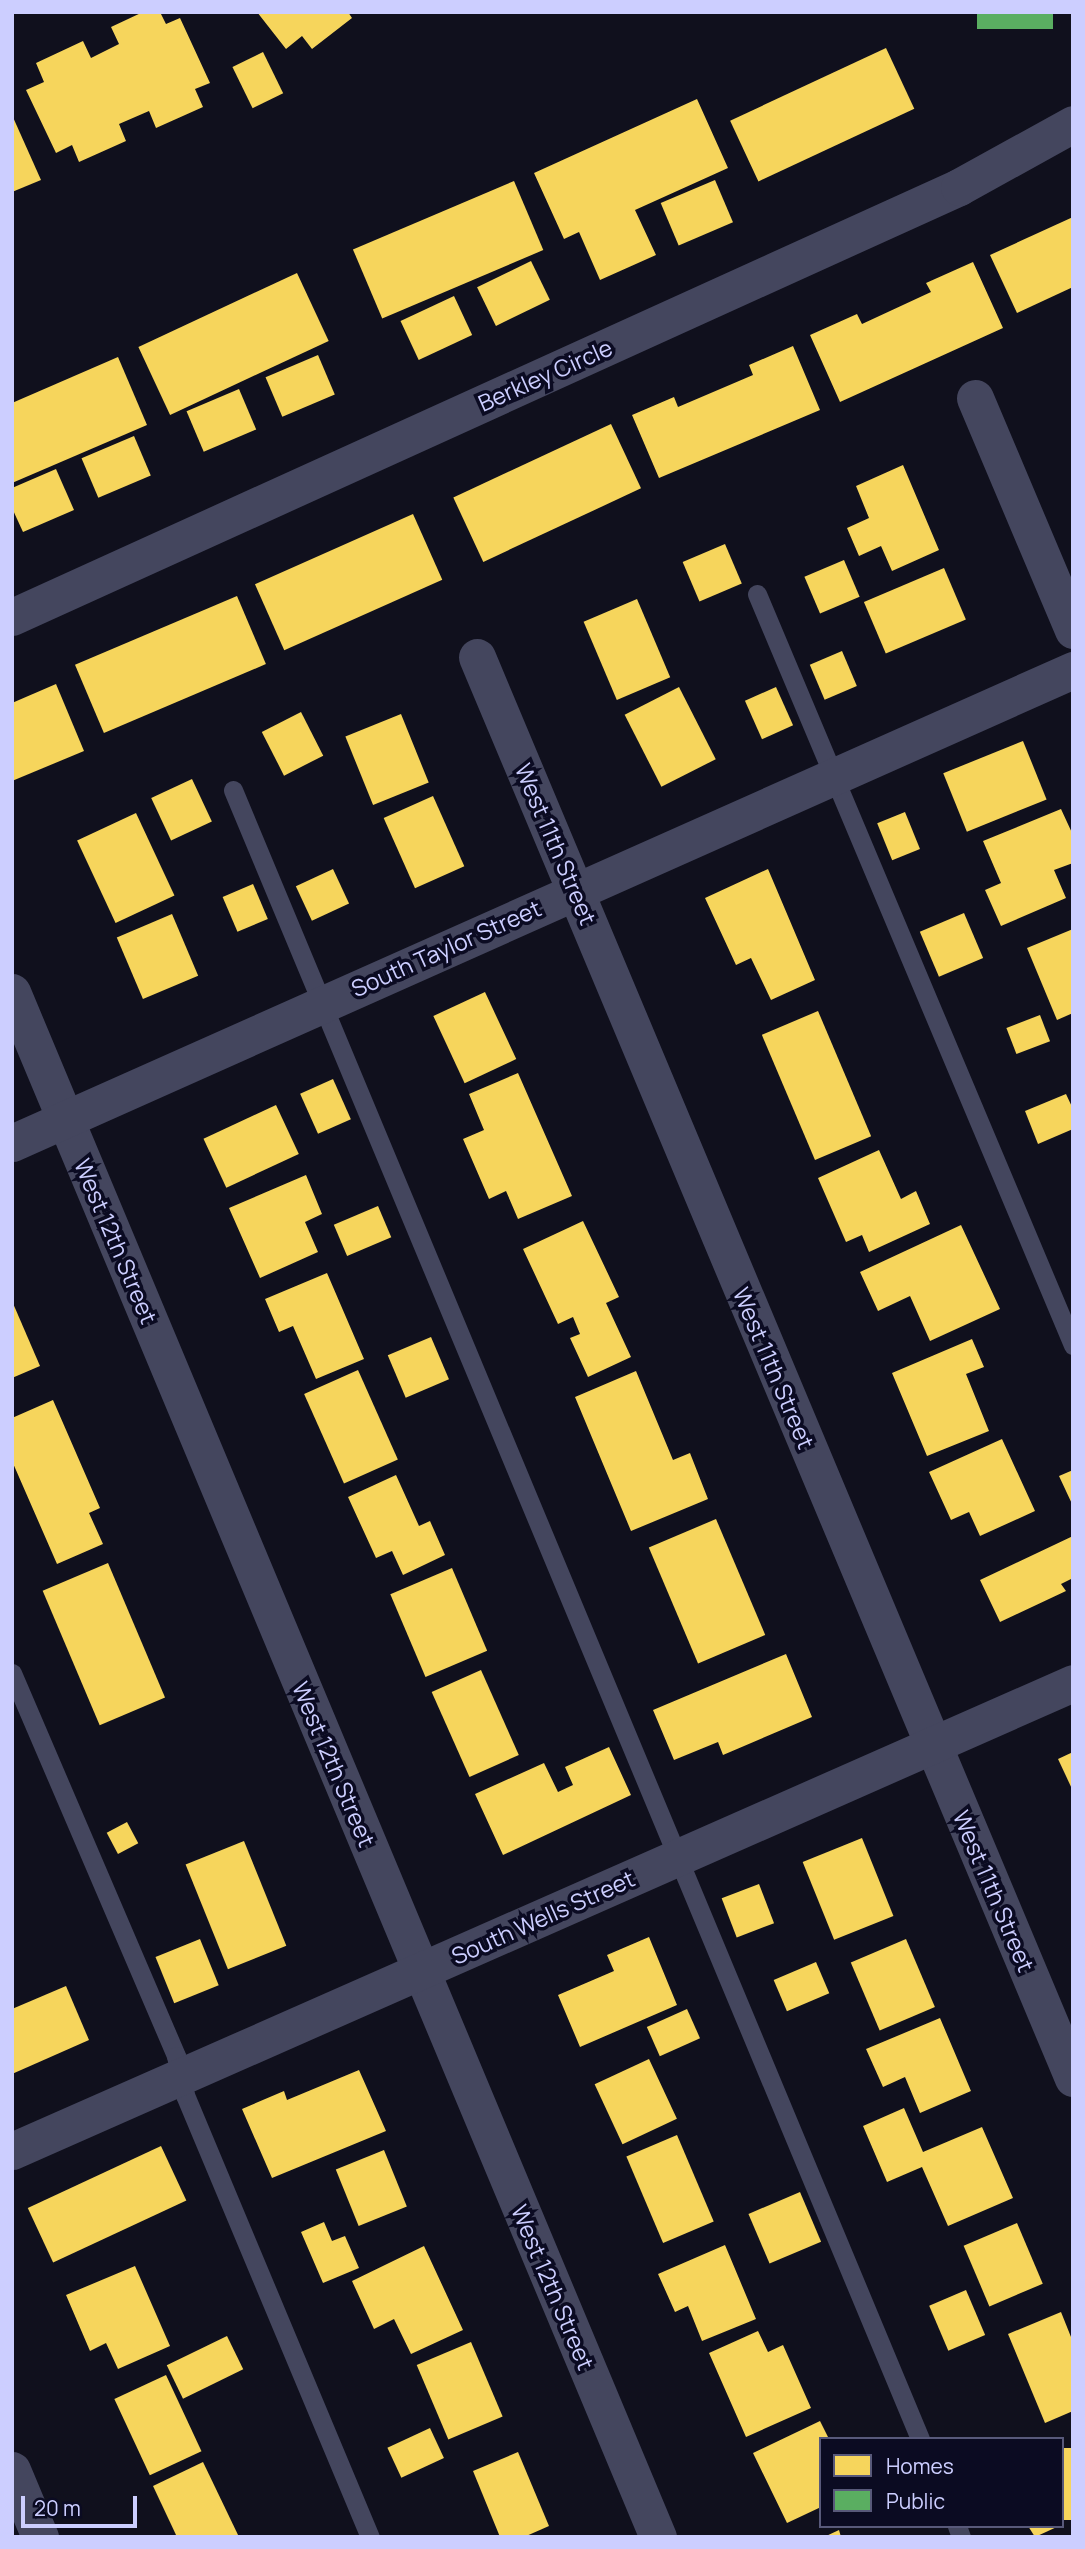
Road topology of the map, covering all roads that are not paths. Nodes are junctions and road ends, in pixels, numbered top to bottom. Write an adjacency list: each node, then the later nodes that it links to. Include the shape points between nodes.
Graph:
1 (1073, 124): 4 (street, Berkley Circle, via 959,187)
2 (975, 398): 5 (street)
3 (757, 594): 8 (lane)
4 (12, 617)
5 (1073, 630)
6 (477, 657): 10 (street, West 11th Street)
7 (1073, 670): 8 (street, South Taylor Street)
8 (834, 776): 10 (street, South Taylor Street); 15 (lane)
9 (233, 790): 12 (lane)
10 (575, 891): 12 (street, South Taylor Street); 18 (street, West 11th Street)
11 (12, 992): 13 (street, West 12th Street)
12 (321, 1003): 13 (street, South Taylor Street); 19 (lane)
13 (64, 1121): 14 (street, South Taylor Street); 20 (street, West 12th Street)
14 (12, 1143)
15 (1073, 1345)
16 (12, 1673): 21 (lane)
17 (1073, 1683): 18 (street, South Wells Street)
18 (932, 1744): 19 (street, South Wells Street); 22 (street, West 11th Street)
19 (677, 1855): 20 (street, South Wells Street); 24 (lane)
20 (421, 1972): 21 (street, South Wells Street); 28 (street, West 12th Street)
21 (181, 2076): 23 (street, South Wells Street); 27 (lane)
22 (1073, 2078)
23 (12, 2151)
24 (919, 2437)
25 (12, 2470): 26 (street)
26 (40, 2537)
27 (370, 2537)
28 (658, 2537)

